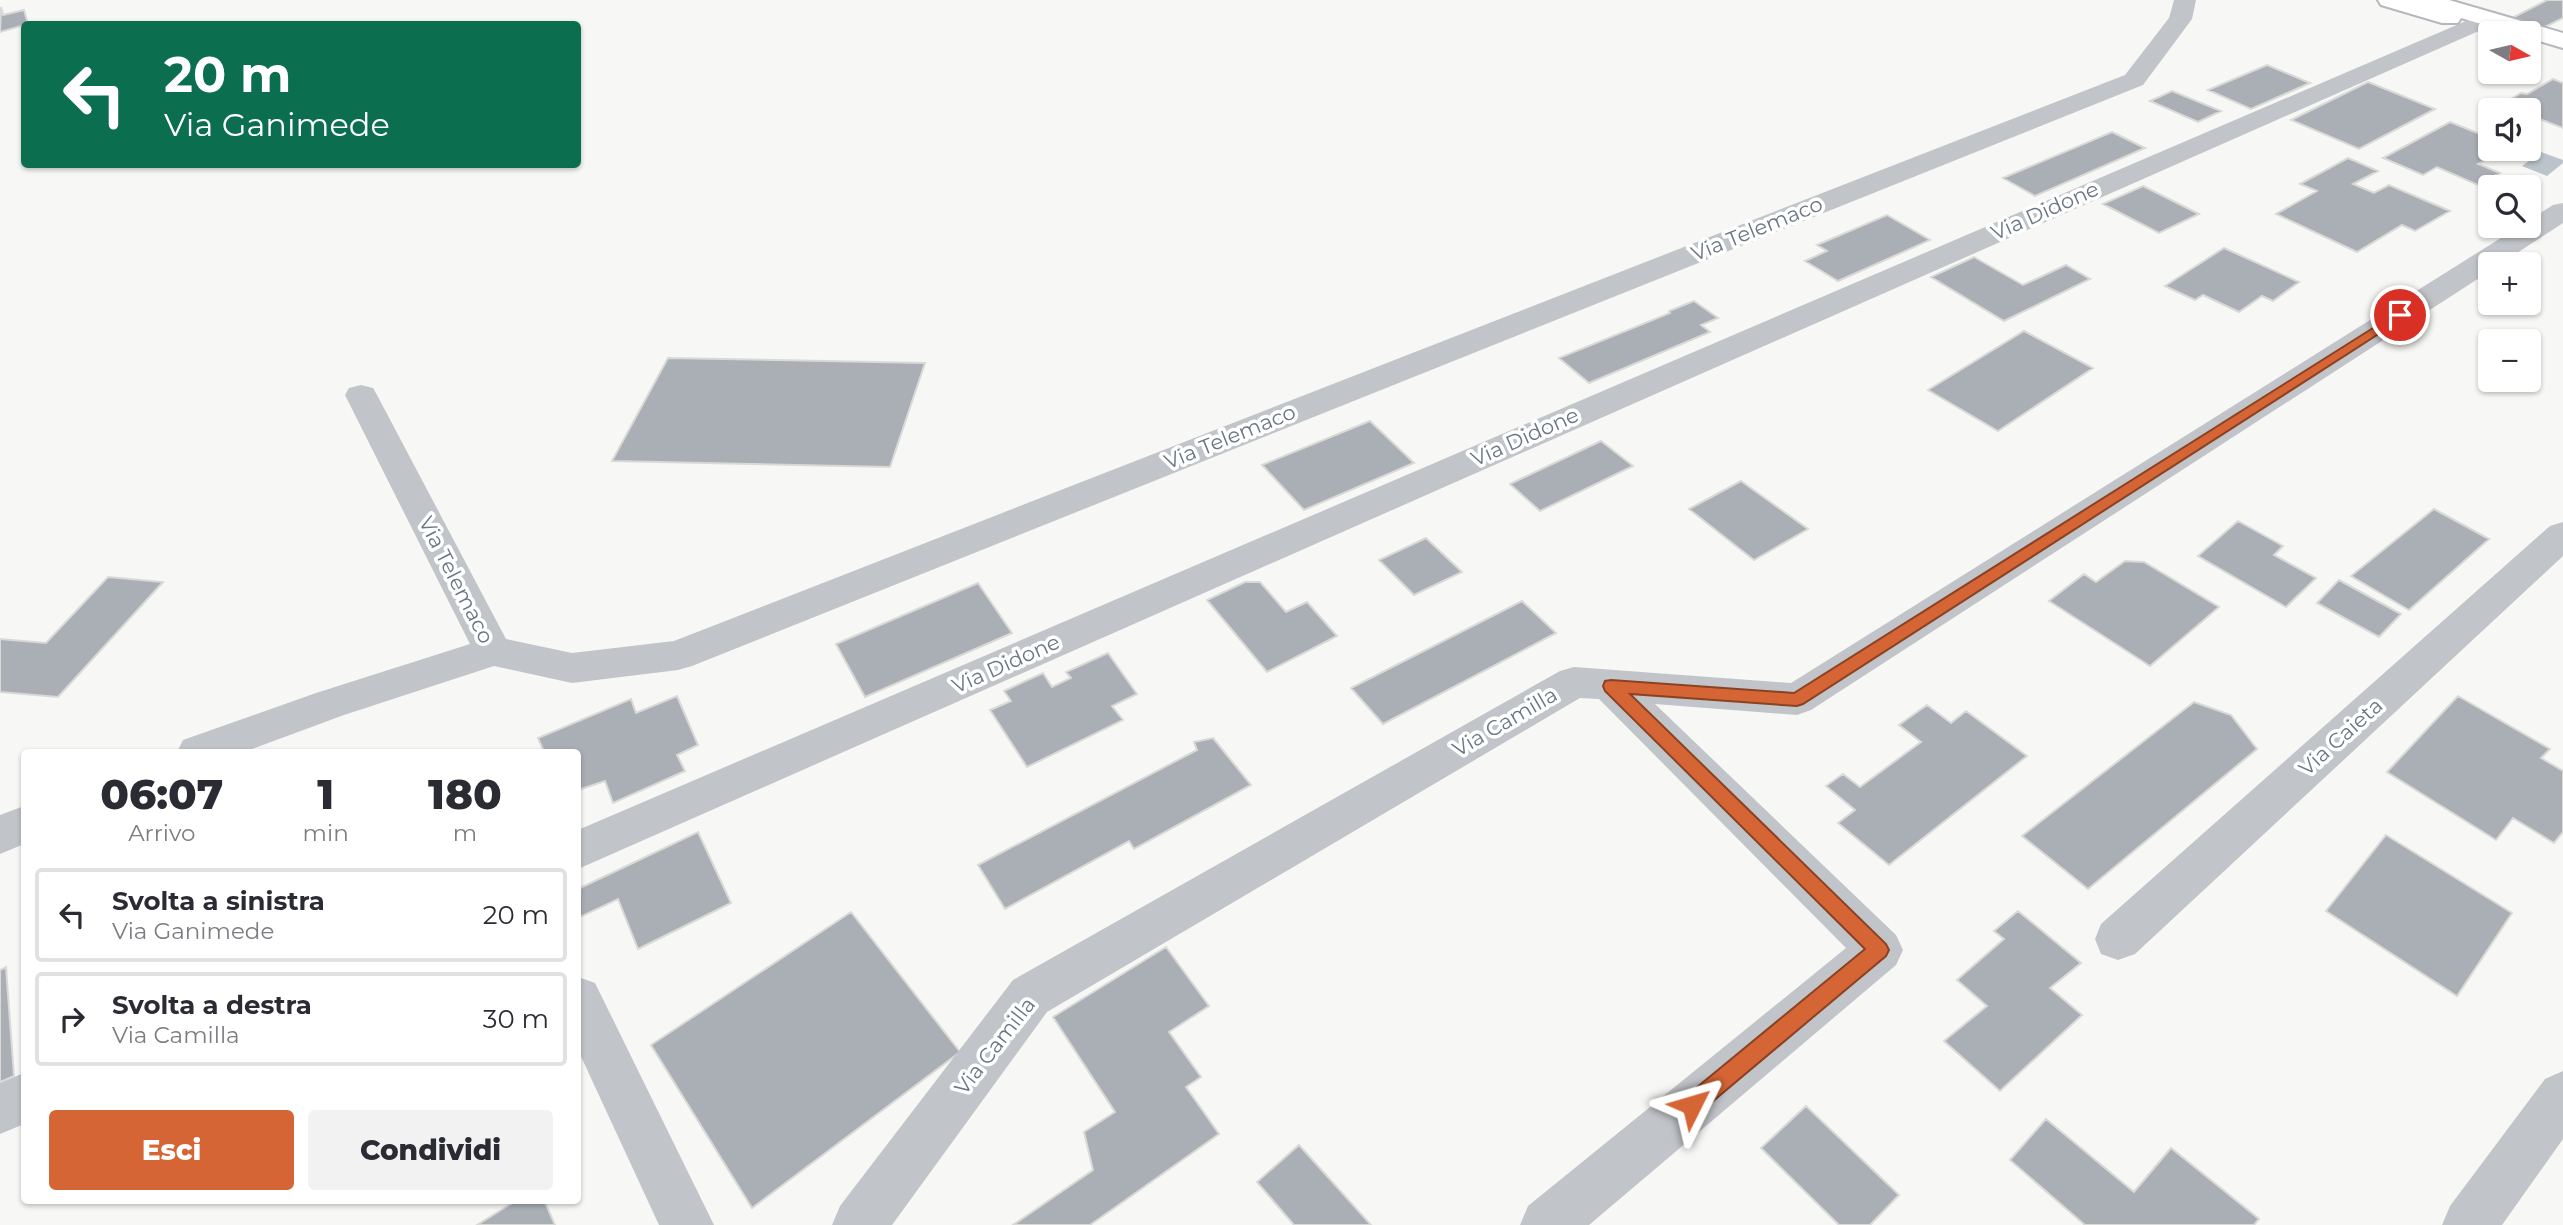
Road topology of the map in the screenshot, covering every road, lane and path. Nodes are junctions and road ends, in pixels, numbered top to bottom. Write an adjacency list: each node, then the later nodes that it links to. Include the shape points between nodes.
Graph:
1 (2185, 0): 12 (street, Via Telemaco, via 2180,19 2134,80 678,655 572,668)
2 (2389, 0): 4 (main road)
3 (2426, 0): 6 (main road)
4 (2478, 26)
5 (2478, 33): 17 (street, Via Didone)
6 (2563, 41)
7 (2541, 45): 8 (main road)
8 (2563, 52)
9 (2563, 211): 13 (street, Via Camilla, via 1797,699)
10 (361, 395): 12 (street, Via Telemaco)
11 (2563, 534): 18 (street, Via Caieta)
12 (493, 651): 14 (street)
13 (1611, 686): 24 (street, Via Camilla, via 1574,682 1030,996); 25 (street, via 1879,950)
14 (206, 749)
15 (21, 825): 16 (street)
16 (0, 835)
17 (581, 849)
18 (2118, 940)
19 (581, 1005): 23 (street)
20 (2563, 1096): 26 (street)
21 (21, 1099): 22 (street)
22 (0, 1109)
23 (687, 1225)
24 (859, 1225)
25 (1547, 1225)
26 (2469, 1225)

